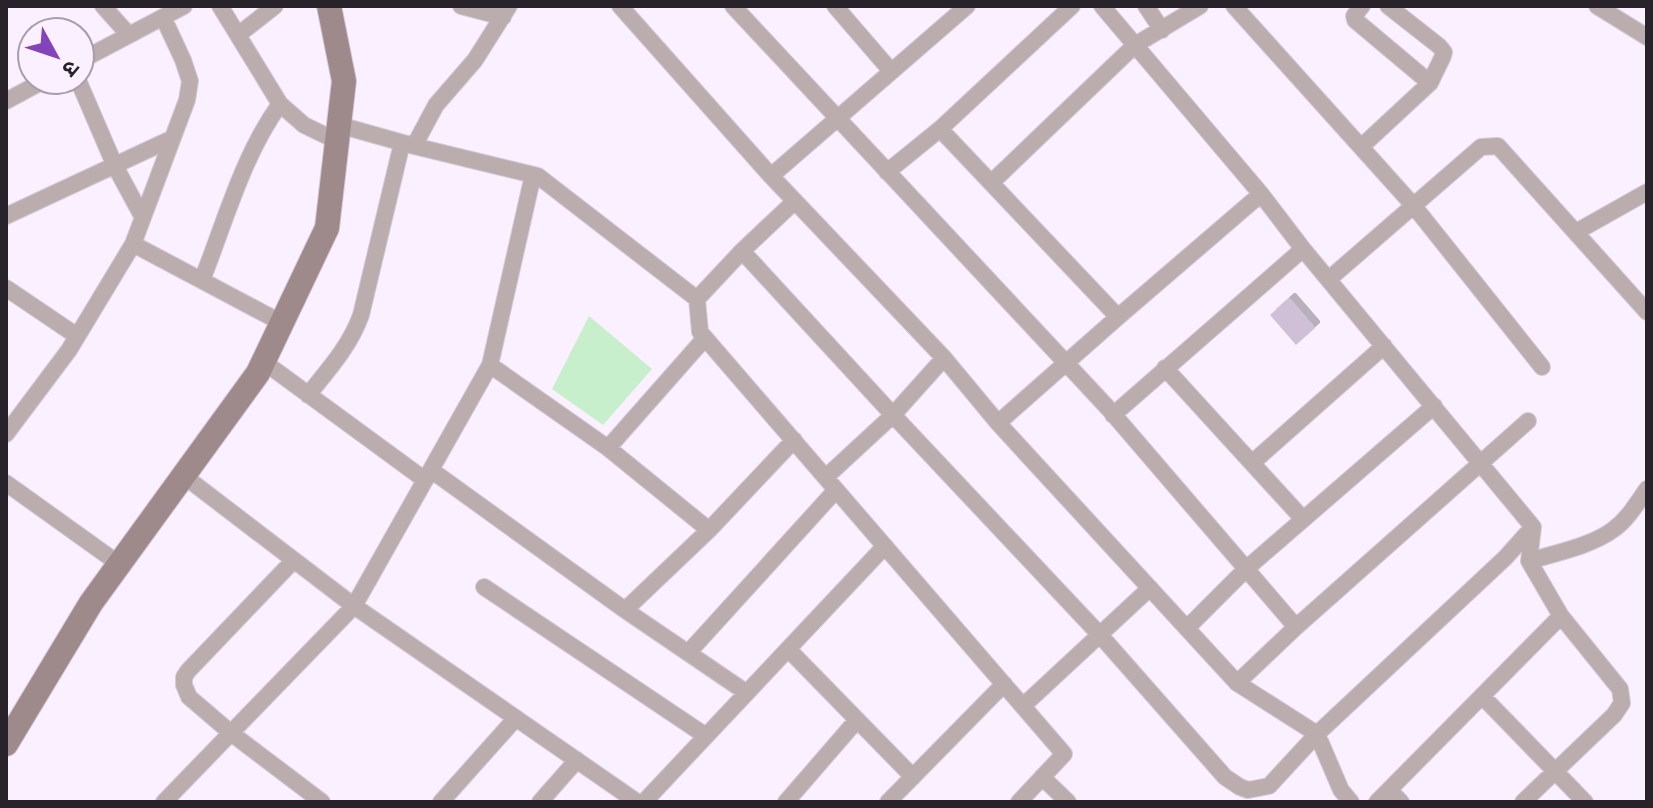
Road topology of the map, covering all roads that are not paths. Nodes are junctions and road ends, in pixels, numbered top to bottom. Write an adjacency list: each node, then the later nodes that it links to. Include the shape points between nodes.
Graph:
1 (103, 6): 22 (street)
2 (184, 6): 20 (street)
3 (220, 6): 23 (street)
4 (275, 6): 23 (street)
5 (329, 6): 33 (main road, via 344,81)
6 (461, 6): 19 (street)
7 (620, 6): 40 (street)
8 (733, 6): 31 (street)
9 (835, 6): 27 (street)
10 (967, 6): 27 (street)
11 (1072, 6): 32 (street)
12 (1102, 6): 25 (street)
13 (1146, 6): 21 (street)
14 (1200, 6): 21 (street)
15 (1234, 6): 36 (street)
16 (1362, 6): 28 (street, via 1355,20)
17 (1388, 6): 28 (street, via 1444,52)
18 (1597, 6): 24 (street)
19 (506, 11): 35 (street)
20 (163, 17): 22 (street); 34 (street, via 190,81)
21 (1162, 30): 25 (street)
22 (129, 35): 26 (street)
23 (238, 35): 30 (street)
24 (1647, 37)
25 (1135, 45): 41 (street); 42 (street)
26 (96, 53)
27 (891, 71): 31 (street)
28 (1430, 83): 36 (street)
29 (85, 96): 37 (street)
30 (280, 104): 33 (street, via 304,125); 53 (street, via 253,147)
31 (836, 118): 38 (street); 40 (street)
32 (940, 129): 38 (street); 41 (street)
33 (338, 133): 35 (street); 58 (main road, via 327,228)
34 (171, 139): 37 (street); 47 (street)
35 (408, 145): 39 (street); 68 (street, via 356,330)
36 (1361, 147): 45 (street)
37 (115, 166): 46 (street); 47 (street)
38 (887, 172): 64 (street)
39 (533, 175): 55 (street); 65 (street)
40 (771, 176): 44 (street)
41 (991, 183): 57 (street)
42 (1261, 194): 50 (street); 57 (street)
43 (1646, 195): 48 (street)
44 (795, 201): 51 (street); 62 (street)
45 (1413, 205): 48 (street, via 1481,147 1498,146); 52 (street); 66 (street)
46 (6, 216)
47 (142, 216): 49 (street)
48 (1576, 232): 56 (street)
49 (133, 244): 53 (street); 59 (street)
50 (1303, 249): 52 (street); 67 (street)
51 (742, 251): 55 (street); 70 (street)
52 (1329, 279): 61 (street)
53 (202, 280): 58 (street)
54 (6, 288): 59 (street)
55 (697, 299): 60 (street)
56 (1647, 312)
57 (1118, 317): 64 (street)
58 (282, 323): 63 (main road)
59 (77, 336): 74 (street)
60 (705, 338): 75 (street); 76 (street)
61 (1384, 346): 69 (street); 78 (street)
62 (944, 358): 70 (street); 73 (street)
63 (264, 362): 68 (street); 80 (main road)
64 (1065, 363): 71 (street); 73 (street)
65 (490, 365): 76 (street); 79 (street)
66 (1542, 367)
67 (1165, 368): 71 (street); 78 (street)
68 (308, 395): 79 (street)
69 (1434, 406): 77 (street); 84 (street)
70 (893, 415): 82 (street); 99 (street)
71 (1113, 415): 91 (street)
72 (1528, 421): 77 (street)
73 (998, 423): 93 (street)
74 (6, 434)
75 (794, 440): 82 (street); 86 (street)
76 (608, 448): 86 (street)
77 (1481, 462): 85 (street); 97 (street)
78 (1252, 463): 84 (street)
79 (428, 475): 94 (street); 95 (street)
80 (184, 476): 88 (street); 90 (main road)
81 (6, 483): 90 (street)
82 (831, 484): 87 (street); 101 (street)
83 (1647, 489): 89 (street, via 1630,514 1599,539)
84 (1303, 519): 91 (street)
85 (1533, 527): 89 (street); 110 (street)
86 (709, 530): 95 (street)
87 (885, 546): 100 (street); 103 (street)
88 (294, 560): 94 (street); 109 (street, via 184,677 189,697)
89 (1529, 561): 96 (street)
90 (119, 564): 112 (main road)
91 (1246, 569): 97 (street); 98 (street)
92 (484, 587): 111 (street)
93 (1150, 588): 98 (street); 99 (street)
94 (354, 606): 107 (street); 109 (street)
95 (625, 610): 101 (street)
96 (1561, 616): 105 (street); 114 (street, via 1620,689 1622,703)
97 (1296, 627): 102 (street)
98 (1187, 628): 102 (street)
99 (1100, 635): 106 (street); 110 (street, via 1225,777 1240,787 1269,786)
100 (788, 649): 104 (street); 108 (street)
101 (688, 653): 104 (street)
102 (1237, 683): 110 (street)
103 (1004, 684): 106 (street); 115 (street)
104 (747, 693): 111 (street)
105 (1482, 696): 114 (street); 117 (street)
106 (1023, 706): 116 (street, via 1064,754)
107 (516, 718): 113 (street); 120 (street)
108 (857, 720): 115 (street); 124 (street)
109 (231, 733): 118 (street); 119 (street)
110 (1317, 734): 128 (street)
111 (706, 736): 123 (street)
112 (6, 744)
113 (577, 760): 121 (street); 122 (street)
114 (1555, 771): 129 (street); 130 (street)
115 (913, 777): 125 (street)
116 (1042, 777): 126 (street); 127 (street)
117 (1389, 798)
118 (164, 802)
119 (322, 802)
120 (441, 802)
121 (540, 802)
122 (637, 802)
123 (644, 802)
124 (786, 802)
125 (888, 802)
126 (1019, 802)
127 (1068, 802)
128 (1351, 802)
129 (1523, 802)
130 (1585, 802)

